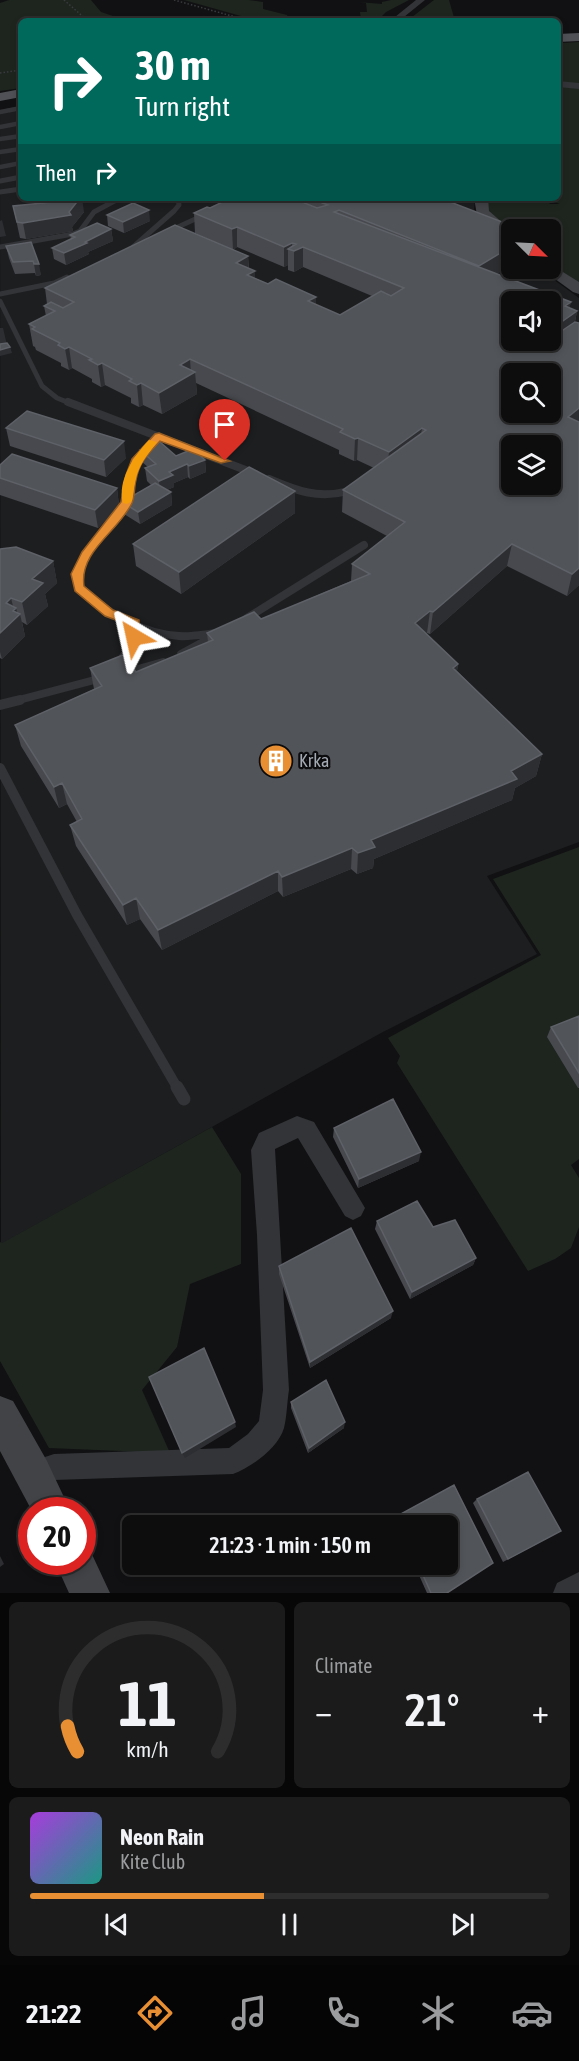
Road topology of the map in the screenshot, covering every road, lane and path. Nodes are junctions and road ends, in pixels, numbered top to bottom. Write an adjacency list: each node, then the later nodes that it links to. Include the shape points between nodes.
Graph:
1 (64, 0): 4 (path)
2 (174, 0): 5 (path)
3 (422, 0): 6 (street)
4 (85, 18)
5 (239, 18)
6 (398, 18)
7 (579, 37): 8 (main road)
8 (561, 38)
9 (18, 70): 10 (path)
10 (0, 73)
11 (561, 84): 12 (street)
12 (579, 86)
13 (18, 94): 14 (main road)
14 (0, 97)
15 (18, 109): 16 (lane)
16 (0, 112)
17 (18, 124): 18 (lane)
18 (0, 127)
19 (18, 136): 20 (lane)
20 (0, 139)
21 (18, 150): 22 (lane)
22 (0, 153)
23 (18, 163): 24 (lane)
24 (0, 166)
25 (18, 177): 26 (lane)
26 (0, 180)
27 (18, 189): 28 (lane)
28 (0, 192)
29 (114, 201): 34 (lane, via 94,212 73,234)
30 (178, 201): 35 (lane, via 174,211)
31 (481, 201): 33 (street, via 482,212)
32 (209, 212): 35 (lane)
33 (501, 231)
34 (0, 247)
35 (133, 247): 36 (lane)
36 (123, 252)
37 (74, 274): 40 (lane, via 54,283)
38 (561, 278): 39 (street)
39 (579, 290)
40 (0, 294)
41 (0, 301): 42 (lane, via 42,386 57,398)
42 (159, 436): 43 (lane, via 314,497); 46 (lane, via 137,459 127,502 86,555 77,574 79,588 89,597 109,613)
43 (349, 491)
44 (364, 545): 45 (lane)
45 (240, 621)
46 (135, 623): 48 (lane, via 177,636); 49 (lane, via 129,652)
47 (230, 627): 48 (lane)
48 (220, 633): 49 (lane, via 174,658)
49 (103, 678): 50 (lane)
50 (0, 705)
51 (0, 768): 52 (lane, via 77,915)
52 (184, 1099)
53 (353, 1208): 55 (street, via 306,1130 297,1127 267,1141 262,1150 276,1390 271,1427 257,1443 232,1461 54,1467)
54 (0, 1414): 55 (street)
55 (34, 1474): 56 (street)
56 (45, 1497)
57 (81, 1575): 59 (street)
58 (579, 1586): 60 (street)
59 (90, 1593)
60 (567, 1593)

